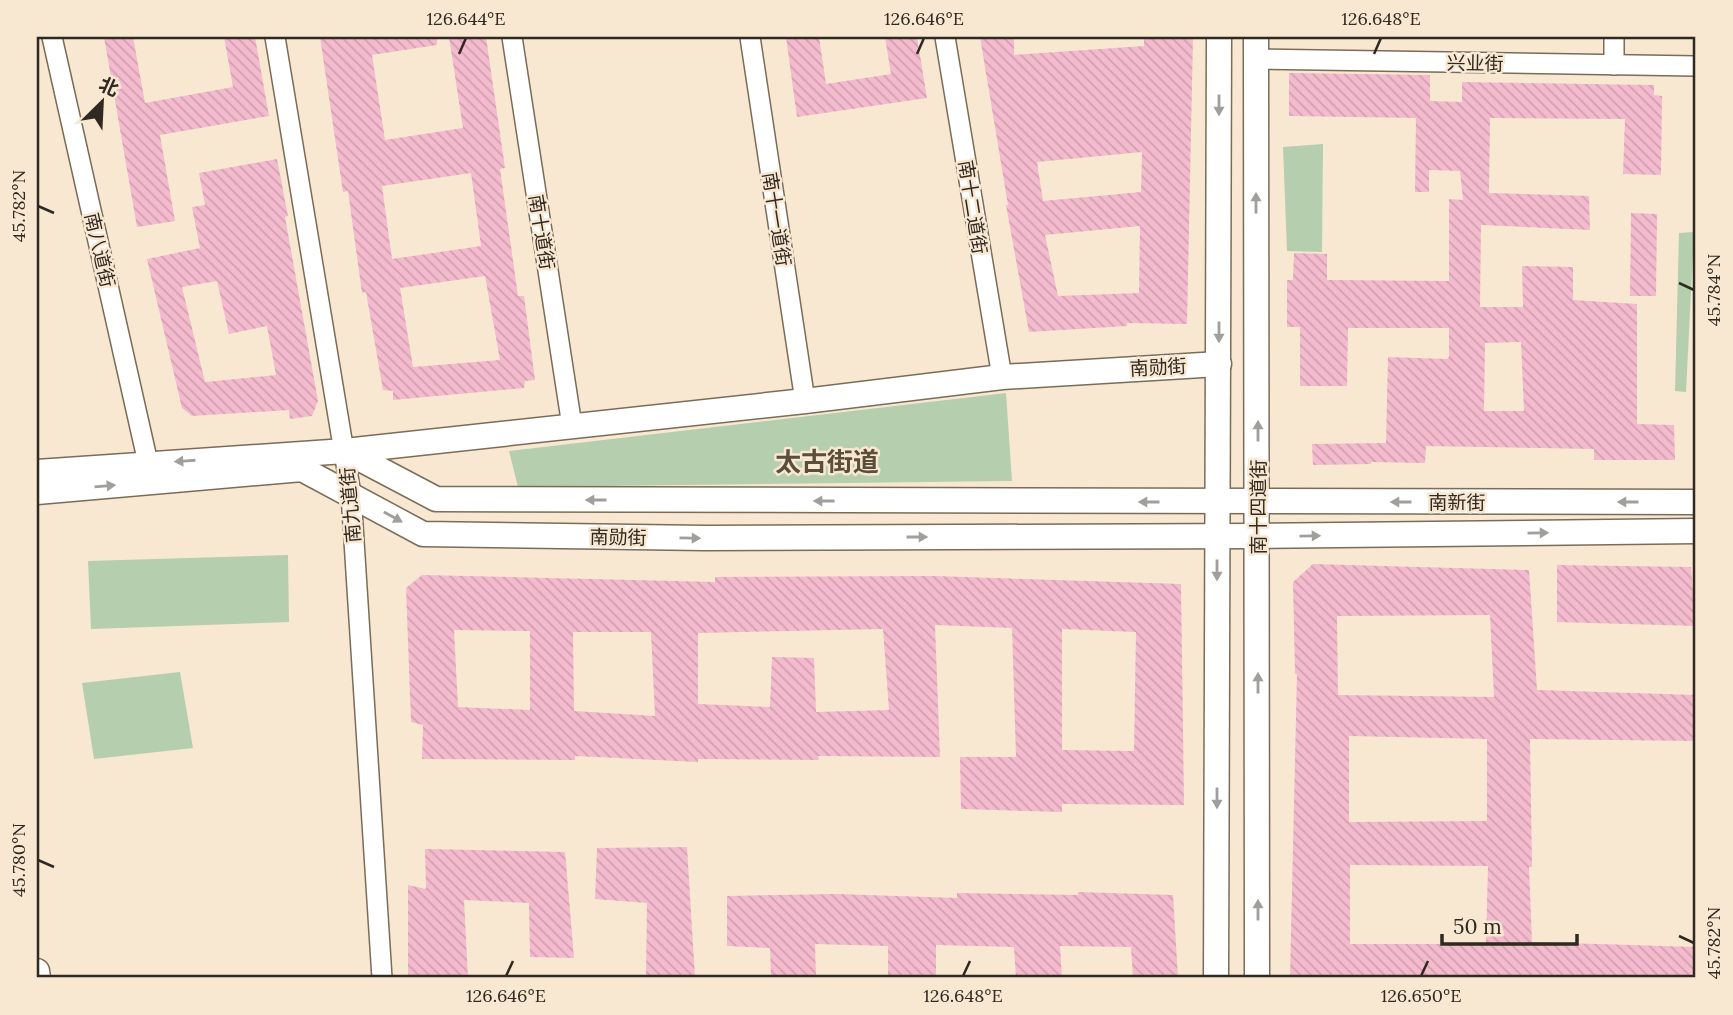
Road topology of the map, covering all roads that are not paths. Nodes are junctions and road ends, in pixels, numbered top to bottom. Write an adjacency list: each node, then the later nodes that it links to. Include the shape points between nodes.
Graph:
1 (52, 37): 16 (street, 南八道街)
2 (275, 37): 15 (street, 南九道街)
3 (512, 37): 14 (street, 南十道街)
4 (750, 37): 13 (street, 南十一道街)
5 (945, 37): 12 (street, 南十二道街)
6 (1219, 37): 11 (main road, one-way to 11)
7 (1614, 37): 9 (street)
8 (1255, 48): 9 (street, 兴业街); 21 (main road, 南十四道街, one-way to 8)
9 (1614, 65): 10 (street, 兴业街)
10 (1696, 66)
11 (1219, 363): 12 (main road, 南勋街); 20 (main road)
12 (1002, 377): 13 (main road, 南勋街)
13 (805, 401): 14 (main road, 南勋街)
14 (572, 426): 15 (main road, 南勋街)
15 (345, 450): 16 (main road, 南勋街, one-way to 16); 19 (street, 南九道街); 20 (main road, 南勋街, one-way to 15, via 436,499)
16 (148, 463): 17 (main road, 南勋街)
17 (37, 472)
18 (37, 492): 19 (main road, 南勋街, one-way to 19, via 302,469)
19 (351, 494): 24 (main road, 南勋街, one-way to 24, via 423,534); 28 (street, 南九道街)
20 (1217, 502): 21 (main road, 南新街); 24 (main road)
21 (1258, 502): 22 (main road, 南新街, one-way to 21); 25 (main road, 南十四道街)
22 (1696, 502)
23 (1696, 531): 25 (main road, 南新街, one-way to 23)
24 (1217, 536): 25 (main road, 南新街); 29 (main road, one-way to 29)
25 (1258, 536): 30 (main road, 南十四道街, one-way to 25)
26 (37, 971): 27 (main road)
27 (38, 978)
28 (382, 978)
29 (1216, 978)
30 (1257, 978)

